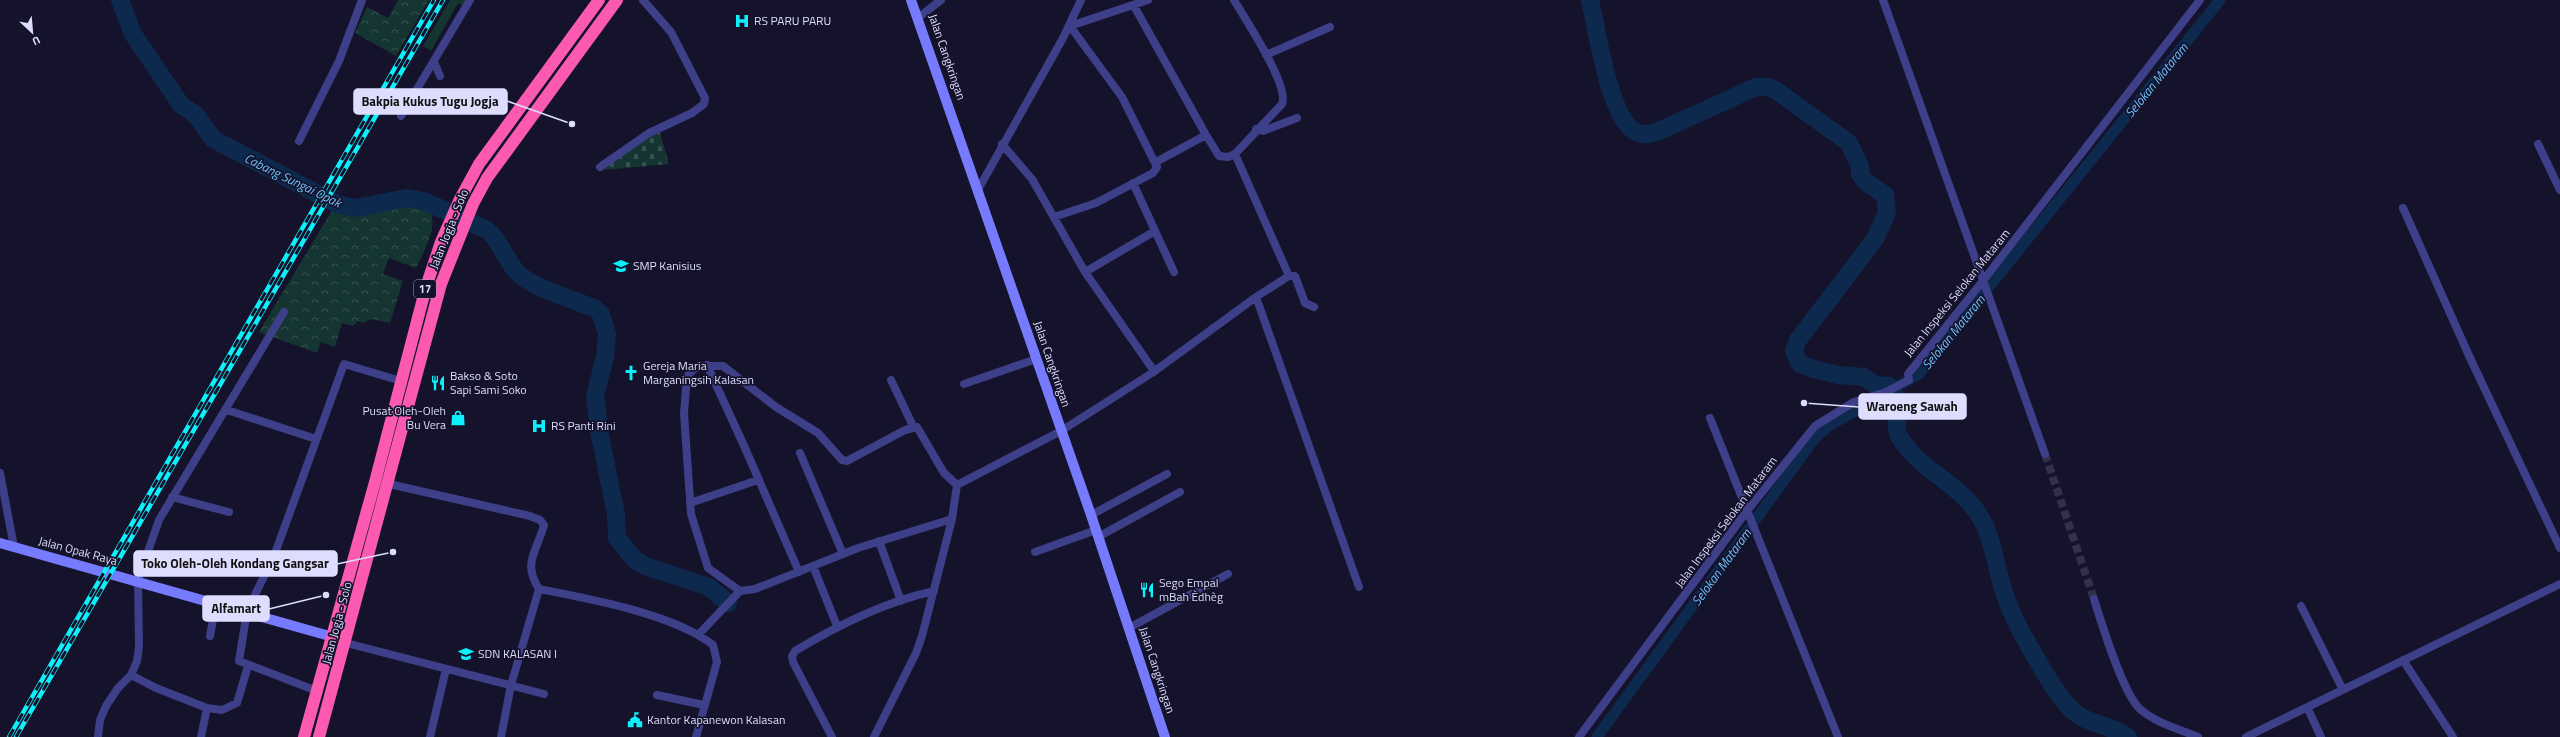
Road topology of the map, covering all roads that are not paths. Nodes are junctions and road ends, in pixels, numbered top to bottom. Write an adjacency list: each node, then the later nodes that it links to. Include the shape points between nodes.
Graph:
1 (362, 0): 24 (street, via 339,61)
2 (470, 0): 18 (street)
3 (599, 0): 47 (highway, Jalan Jogja - Solo / 17, via 479,164 460,199 441,242 426,287)
4 (617, 0): 59 (highway, Jalan Jogja - Solo / 17, via 492,171 473,204 441,284)
5 (643, 0): 29 (street, via 671,32 705,98 704,104 692,113 649,133)
6 (911, 0): 14 (main road, Jalan Cangkringan)
7 (940, 0): 14 (street)
8 (1081, 0): 15 (street)
9 (1148, 0): 13 (street)
10 (1234, 0): 17 (street)
11 (1882, 0): 39 (street)
12 (2200, 0): 39 (street, Jalan Inspeksi Selokan Mataram)
13 (1134, 6): 15 (street); 23 (street)
14 (919, 17): 31 (main road, Jalan Cangkringan)
15 (1070, 26): 25 (street); 28 (street, via 1122,97)
16 (1330, 27): 17 (street)
17 (1266, 55): 22 (street, via 1284,100)
18 (434, 62): 19 (street); 20 (street, via 426,70)
19 (440, 76)
20 (401, 116)
21 (1297, 118): 22 (street, via 1263,131)
22 (1256, 129): 27 (street)
23 (1206, 135): 27 (street, via 1219,156 1228,157); 28 (street)
24 (299, 141)
25 (1002, 144): 31 (street); 34 (street, via 1032,180)
26 (2538, 144): 32 (street)
27 (1235, 154): 38 (street)
28 (1156, 162): 30 (street, via 1156,170)
29 (600, 167)
30 (1133, 183): 34 (street, via 1096,203); 35 (street)
31 (979, 188): 43 (main road, Jalan Cangkringan)
32 (2560, 190)
33 (2403, 208): 72 (street)
34 (1054, 217): 36 (street)
35 (1154, 231): 36 (street); 37 (street)
36 (1085, 272): 45 (street)
37 (1174, 272)
38 (1290, 276): 40 (street); 41 (street, via 1295,276 1306,303)
39 (1983, 284): 55 (street); 66 (street, Jalan Inspeksi Selokan Mataram, via 1908,374 1908,380 1886,392 1854,402 1815,426)
40 (1256, 297): 45 (street); 80 (street)
41 (1314, 307)
42 (284, 312): 49 (street, via 264,342)
43 (1036, 359): 48 (street); 52 (main road, Jalan Cangkringan)
44 (707, 365): 51 (street, via 728,369 776,407 812,428 842,460 847,461); 58 (street); 63 (street, via 692,370 687,376 684,413)
45 (1154, 371): 52 (street)
46 (891, 380): 51 (street)
47 (401, 381): 53 (street, via 344,364); 93 (highway, Jalan Jogja - Solo / 17)
48 (964, 384)
49 (227, 410): 53 (street); 62 (street)
50 (1710, 418): 66 (street)
51 (913, 426): 60 (street, via 920,429 944,472)
52 (1061, 431): 60 (street); 65 (main road, Jalan Cangkringan)
53 (316, 439): 88 (street, via 274,556)
54 (800, 452): 74 (street)
55 (2045, 454)
56 (0, 473): 71 (street)
57 (1167, 474): 65 (street)
58 (758, 480): 63 (street); 76 (street)
59 (389, 484): 81 (street, via 540,520 544,525 530,566); 94 (highway, Jalan Jogja - Solo / 17)
60 (957, 486): 67 (street)
61 (1180, 492): 68 (street)
62 (172, 497): 64 (street); 78 (street, via 159,520)
63 (690, 504): 83 (street, via 704,561 714,573)
64 (229, 512)
65 (1091, 515): 68 (main road, Jalan Cangkringan)
66 (1749, 515): 117 (street, Jalan Inspeksi Selokan Mataram); 118 (street)
67 (952, 519): 69 (street); 82 (street)
68 (1097, 533): 73 (street); 90 (main road, Jalan Cangkringan)
69 (878, 540): 74 (street); 85 (street)
70 (0, 542): 71 (main road, Jalan Opak Raya)
71 (14, 547): 78 (main road, Jalan Opak Raya)
72 (2560, 548)
73 (1035, 552)
74 (843, 554): 75 (street)
75 (813, 566): 76 (street); 89 (street)
76 (799, 572): 83 (street, via 755,589)
77 (1228, 574): 90 (street)
78 (138, 580): 86 (main road, Jalan Opak Raya); 98 (street, via 139,647)
79 (2560, 584): 95 (street)
80 (1359, 587)
81 (539, 589): 91 (street, via 618,606); 99 (street)
82 (934, 590): 85 (street); 115 (street, via 916,653)
83 (740, 591): 91 (street)
84 (2094, 599): 119 (street, via 2120,672 2138,708 2156,720)
85 (901, 601): 89 (street)
86 (216, 603): 88 (main road, Jalan Opak Raya); 92 (street)
87 (2301, 606): 100 (street)
88 (246, 612): 93 (main road, Jalan Opak Raya); 96 (street, via 239,659)
89 (837, 626): 114 (street, via 795,651 792,656)
90 (1129, 628): 116 (main road, Jalan Cangkringan)
91 (699, 634): 104 (street, via 713,645 717,655)
92 (210, 636)
93 (333, 637): 101 (highway, Jalan Jogja - Solo / 17)
94 (346, 643): 97 (street); 108 (highway, Jalan Jogja - Solo / 17)
95 (2403, 660): 100 (street); 122 (street)
96 (248, 666): 101 (street); 106 (street, via 237,703 222,710)
97 (446, 669): 99 (street); 111 (street)
98 (131, 675): 106 (street); 109 (street, via 106,706 100,720)
99 (511, 685): 102 (street); 112 (street)
100 (2342, 688): 105 (street)
101 (318, 691): 107 (highway, Jalan Jogja - Solo / 17)
102 (544, 694)
103 (657, 695): 104 (street)
104 (704, 705): 113 (street)
105 (2307, 707): 120 (street); 121 (street)
106 (207, 708): 110 (street)
107 (306, 731): 108 (highway)
108 (320, 733)
109 (98, 737)
110 (201, 737)
111 (430, 737)
112 (501, 737)
113 (696, 737)
114 (832, 737)
115 (874, 737)
116 (1165, 737)
117 (1578, 737)
118 (1838, 737)
119 (2198, 737)
120 (2246, 737)
121 (2321, 737)
122 (2453, 737)

